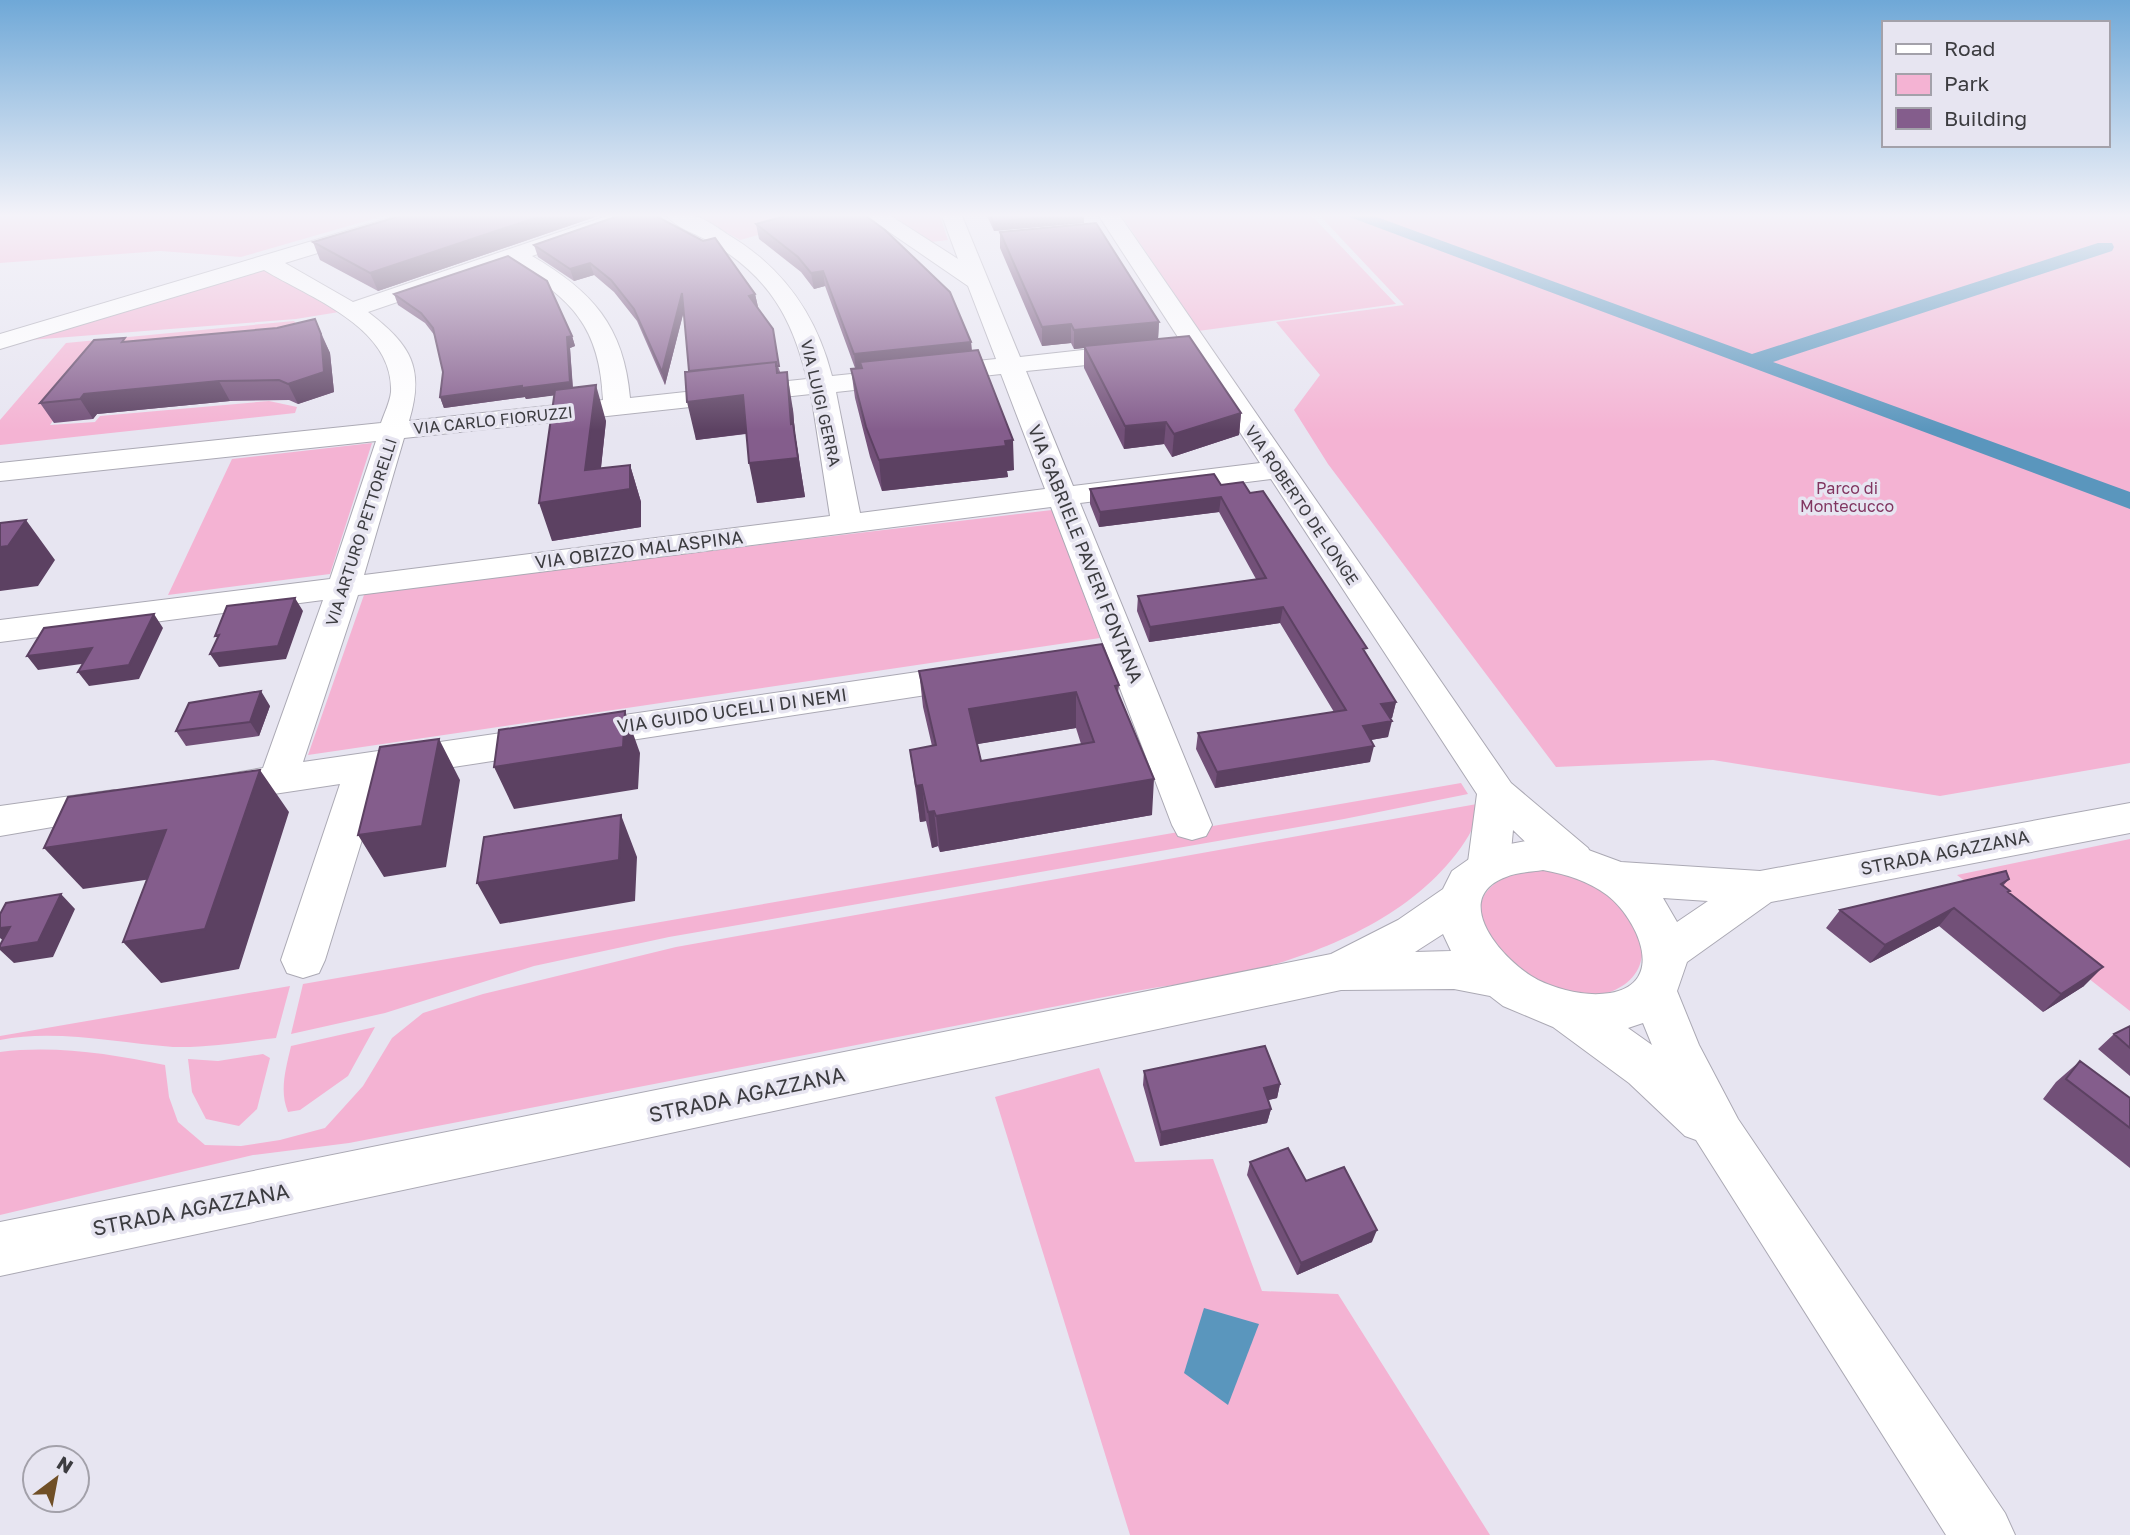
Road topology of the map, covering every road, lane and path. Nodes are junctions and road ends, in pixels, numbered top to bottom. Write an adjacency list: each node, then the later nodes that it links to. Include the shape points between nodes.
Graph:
1 (181, 288): 9 (street)
2 (310, 288): 8 (street, VIA ARTURO PETTORELLI)
3 (419, 288): 8 (street)
4 (565, 288): 13 (street, via 593,314 606,341)
5 (778, 288): 12 (street, VIA LUIGI GERRA, via 798,314)
6 (980, 288): 11 (street, VIA GABRIELE PAVERI FONTANA)
7 (1152, 288): 10 (street, VIA ROBERTO DE LONGE)
8 (349, 311): 14 (street, VIA ARTURO PETTORELLI, via 386,340 400,361 404,394)
9 (0, 342)
10 (1195, 346): 11 (street, VIA CARLO FIORUZZI); 15 (street, VIA ROBERTO DE LONGE)
11 (1012, 366): 12 (street, VIA CARLO FIORUZZI); 17 (street, VIA GABRIELE PAVERI FONTANA)
12 (820, 386): 13 (street, VIA CARLO FIORUZZI); 18 (street, VIA LUIGI GERRA)
13 (617, 407): 14 (street, VIA CARLO FIORUZZI)
14 (394, 431): 16 (street, VIA CARLO FIORUZZI); 19 (street, VIA ARTURO PETTORELLI)
15 (1278, 469): 17 (street, VIA OBIZZO MALASPINA); 25 (street, VIA ROBERTO DE LONGE)
16 (0, 472)
17 (1063, 497): 18 (street, VIA OBIZZO MALASPINA); 29 (street, VIA GABRIELE PAVERI FONTANA)
18 (847, 525): 19 (street, VIA OBIZZO MALASPINA)
19 (344, 587): 20 (street, VIA OBIZZO MALASPINA); 23 (street, VIA ARTURO PETTORELLI)
20 (0, 631)
21 (1003, 671): 22 (street, VIA GUIDO UCELLI DI NEMI)
22 (365, 766): 23 (street, VIA GUIDO UCELLI DI NEMI); 35 (street)
23 (278, 779): 24 (street, VIA GUIDO UCELLI DI NEMI)
24 (186, 793)
25 (1497, 793): 30 (street, VIA ROBERTO DE LONGE); 31 (street)
26 (146, 799): 28 (street)
27 (2130, 818): 33 (street, STRADA AGAZZANA)
28 (0, 821)
29 (1192, 825)
30 (1573, 859): 31 (street, via 1514,855); 32 (street)
31 (1489, 862): 34 (street, via 1469,878)
32 (1615, 878): 33 (street); 37 (street, via 1641,900 1659,925)
33 (1760, 888): 37 (street)
34 (1459, 901): 36 (street); 38 (street, via 1460,926 1472,953)
35 (303, 960)
36 (1341, 971): 38 (street, STRADA AGAZZANA, via 1454,970); 41 (street, STRADA AGAZZANA)
37 (1661, 971): 39 (street, via 1633,1006 1603,1014); 40 (street, via 1678,1051)
38 (1495, 978): 39 (street, via 1542,1005)
39 (1568, 1012): 40 (street, via 1646,1068)
40 (1720, 1136): 42 (street)
41 (0, 1249)
42 (1983, 1535)

